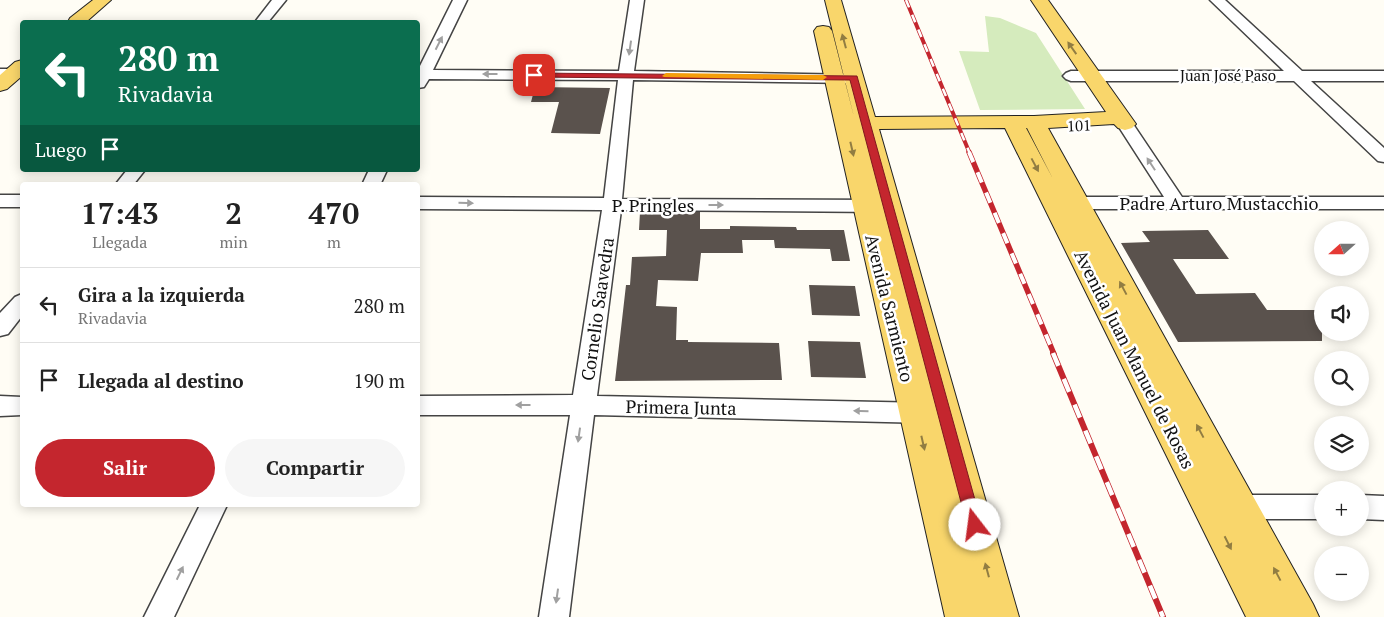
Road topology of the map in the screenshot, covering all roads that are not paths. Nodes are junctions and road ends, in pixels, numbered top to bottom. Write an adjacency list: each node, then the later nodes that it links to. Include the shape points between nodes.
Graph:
1 (103, 0): 10 (main road)
2 (279, 0): 11 (street)
3 (460, 0): 14 (street, one-way to 3)
4 (637, 0): 12 (street, Cornelio Saavedra, one-way to 12)
5 (816, 0): 19 (main road, Avenida Sarmiento)
6 (833, 0): 19 (main road, Avenida Sarmiento, one-way to 6)
7 (1022, 0): 15 (main road)
8 (1039, 0): 16 (main road, one-way to 8)
9 (1218, 0): 13 (street)
10 (78, 20)
11 (263, 20)
12 (626, 75): 18 (street, one-way to 18); 19 (street); 32 (street, Cornelio Saavedra)
13 (1298, 75): 16 (street, Juan José Paso); 17 (street, Juan José Paso); 23 (street)
14 (420, 76)
15 (1071, 76): 16 (street, Juan José Paso); 20 (main road)
16 (1092, 76): 20 (main road)
17 (1384, 76)
18 (420, 78)
19 (844, 78): 22 (main road, Avenida Sarmiento)
20 (1115, 119): 21 (main road, 101, via 1061,126); 30 (street, one-way to 20)
21 (1023, 122): 22 (main road); 28 (main road, Avenida Juan Manuel de Rosas)
22 (856, 123): 33 (main road, Avenida Sarmiento)
23 (1384, 157)
24 (134, 172): 25 (street)
25 (126, 182)
26 (0, 201): 27 (street)
27 (20, 201)
28 (1066, 202): 30 (street, Padre Arturo Mustacchio); 42 (main road, Avenida Juan Manuel de Rosas); 43 (main road, Avenida Juan Manuel de Rosas, one-way to 28)
29 (420, 203): 32 (street, P. Pringles, one-way to 32)
30 (1178, 203): 31 (street, Padre Arturo Mustacchio)
31 (1384, 203)
32 (612, 205): 33 (street, P. Pringles, one-way to 33); 39 (street, Cornelio Saavedra)
33 (877, 206): 40 (main road, Avenida Sarmiento); 41 (main road, Avenida Sarmiento)
34 (20, 304): 35 (street)
35 (0, 328)
36 (420, 405): 39 (street, Primera Junta, one-way to 36)
37 (0, 406): 38 (street)
38 (20, 406)
39 (584, 406): 40 (street, Primera Junta, one-way to 39); 49 (street, Cornelio Saavedra, one-way to 49)
40 (916, 412): 41 (street, Primera Junta); 50 (main road, Avenida Sarmiento, one-way to 50)
41 (945, 414): 51 (main road, Avenida Sarmiento, one-way to 41)
42 (1209, 506): 43 (street); 52 (main road, Avenida Juan Manuel de Rosas, one-way to 52)
43 (1241, 506): 45 (street); 53 (main road, Avenida Juan Manuel de Rosas, one-way to 43)
44 (213, 507): 48 (street, one-way to 44)
45 (1314, 507)
46 (1369, 507): 47 (street)
47 (1384, 508)
48 (159, 617)
49 (554, 617)
50 (964, 617)
51 (1000, 617)
52 (1266, 617)
53 (1300, 617)

